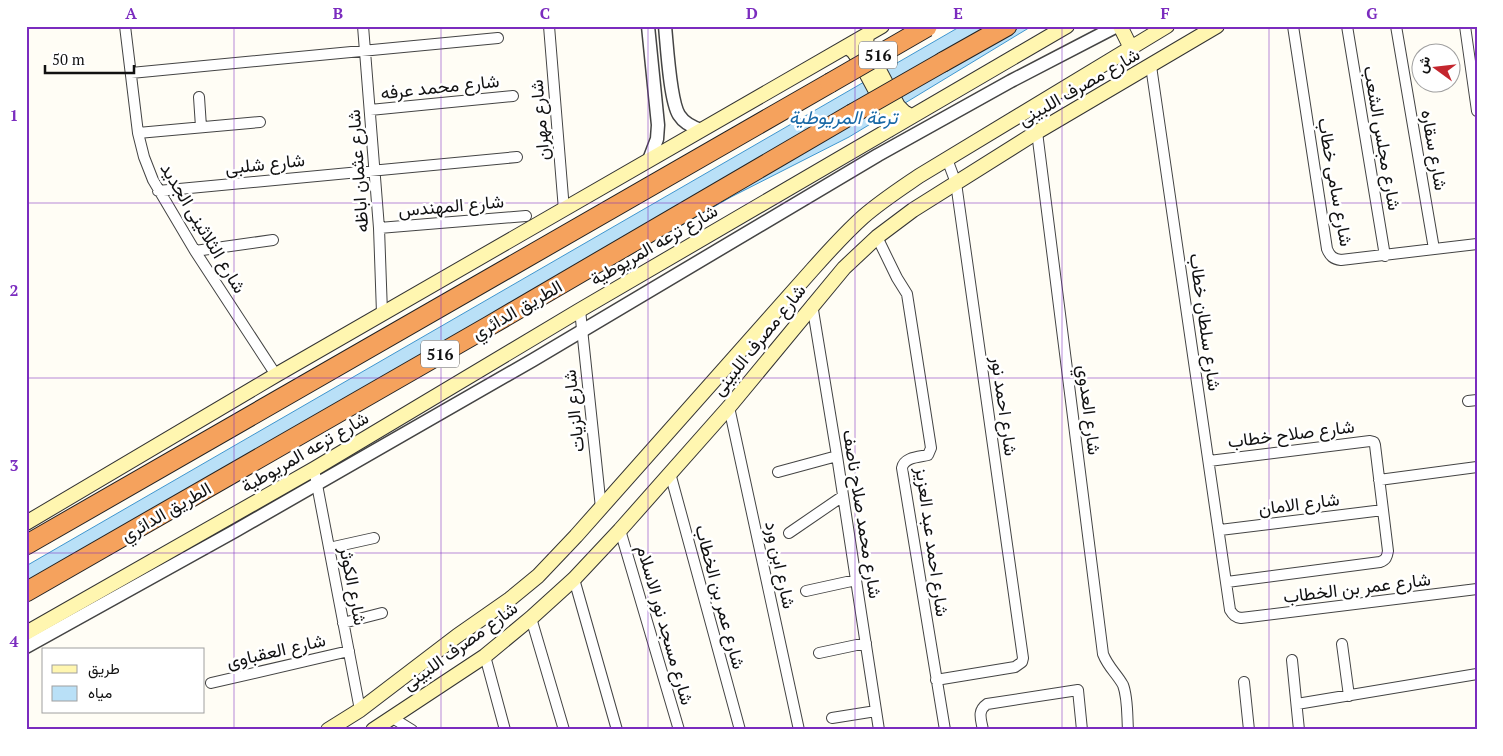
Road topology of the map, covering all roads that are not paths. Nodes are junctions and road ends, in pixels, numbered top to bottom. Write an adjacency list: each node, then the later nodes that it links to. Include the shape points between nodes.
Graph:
1 (125, 26): 25 (street, شارع الثلاثينى الجديد)
2 (364, 26): 21 (street, شارع عثمان اباظه)
3 (549, 26): 43 (street, شارع مهران)
4 (648, 26): 23 (street)
5 (666, 26): 22 (street)
6 (882, 26): 17 (main road)
7 (928, 26): 74 (highway, 516, bridge)
8 (1007, 26): 81 (highway, الطريق الدائري / 516, bridge)
9 (1067, 26): 30 (main road, شارع ترعه المريوطية)
10 (1119, 26): 20 (main road); 55 (street, via 1011,81 878,156)
11 (1167, 26): 20 (main road, شارع مصرف اللبينى)
12 (1217, 26): 24 (main road, شارع مصرف اللبينى)
13 (1293, 26): 51 (street, شارع سامى خطاب, via 1329,255 1341,260)
14 (1347, 26): 51 (street, شارع مجلس الشعب)
15 (1396, 26): 49 (street, شارع سقاره)
16 (1465, 26): 29 (street)
17 (867, 34): 19 (main road); 30 (main road, bridge, via 868,51 898,106)
18 (498, 38): 21 (street)
19 (847, 47): 33 (main road); 34 (main road, bridge, via 856,54 886,110)
20 (1132, 48): 38 (main road, شارع مصرف اللبينى)
21 (365, 50): 25 (street); 28 (street, شارع عثمان اباظه)
22 (669, 62): 23 (street); 33 (street, via 675,108 683,120)
23 (652, 66): 39 (street, via 658,132)
24 (1151, 66): 35 (main road, شارع مصرف اللبينى); 59 (street, شارع سلطان خطاب)
25 (131, 73): 36 (street, شارع الثلاثينى الجديد)
26 (513, 96): 28 (street, شارع محمد عرفه)
27 (199, 97): 32 (street)
28 (370, 110): 40 (street, شارع عثمان اباظه)
29 (1477, 110)
30 (911, 116): 34 (main road, شارع ترعه المريوطية)
31 (260, 122): 32 (street)
32 (201, 127): 36 (street)
33 (701, 130): 39 (main road)
34 (889, 130): 53 (main road, شارع ترعه المريوطية)
35 (1037, 132): 41 (main road, شارع مصرف اللبينى); 116 (street, شارع العدوي, via 1103,654 1123,686)
36 (138, 133): 42 (street, شارع الثلاثينى الجديد)
37 (517, 157): 40 (street, شارع شلبى)
38 (947, 159): 41 (street, شارع احمد نور); 67 (main road, شارع مصرف اللبينى, via 882,201 844,234)
39 (650, 160): 43 (main road)
40 (375, 170): 42 (street, شارع شلبى); 45 (street, شارع عثمان اباظه)
41 (956, 183): 46 (main road, شارع مصرف اللبينى); 94 (street, شارع احمد نور, via 1023,658 1015,667)
42 (158, 191): 50 (street, شارع الثلاثينى الجديد)
43 (564, 210): 54 (main road)
44 (526, 216): 45 (street, شارع المهندس)
45 (379, 228): 54 (street, شارع عثمان اباظه)
46 (877, 237): 52 (main road, شارع مصرف اللبينى); 94 (street, شارع احمد عبد العزيز, via 907,294 931,448 928,455 905,460 902,468)
47 (272, 240): 50 (street)
48 (1477, 244): 49 (street, شارع سامى خطاب)
49 (1434, 249): 51 (street, شارع سامى خطاب)
50 (195, 251): 56 (street, شارع الثلاثينى الجديد)
51 (1385, 256)
52 (812, 304): 57 (main road, شارع مصرف اللبينى); 58 (street, شارع محمد صلاح ناصف)
53 (580, 310): 55 (street, شارع الزيات); 61 (main road, شارع ترعه المريوطية)
54 (382, 314): 56 (main road)
55 (582, 330): 65 (street); 67 (street, شارع الزيات)
56 (276, 375): 69 (main road)
57 (729, 407): 63 (main road, شارع مصرف اللبينى); 111 (street, شارع ابن ورد)
58 (837, 456): 62 (street); 66 (street, شارع محمد صلاح ناصف)
59 (1209, 460): 64 (street, شارع صلاح خطاب, via 1370,441 1375,445); 71 (street, شارع سلطان خطاب)
60 (1477, 467): 64 (street)
61 (314, 469): 65 (street, شارع الكوثر); 86 (main road, شارع ترعه المريوطية)
62 (778, 472)
63 (670, 473): 70 (main road, شارع مصرف اللبينى); 110 (street, شارع عمر بن الخطاب)
64 (1380, 480): 68 (street)
65 (317, 484): 75 (street, شارع الكوثر); 86 (street)
66 (844, 496): 72 (street); 77 (street, شارع محمد صلاح ناصف)
67 (601, 508): 99 (main road, شارع مصرف اللبينى, via 538,576)
68 (1383, 510): 71 (street, شارع الامان); 78 (street, via 1388,551 1385,560)
69 (26, 523)
70 (620, 530): 76 (main road, شارع مصرف اللبينى); 109 (street, شارع مسجد نور الاسلام)
71 (1220, 530): 78 (street, شارع سلطان خطاب)
72 (789, 533)
73 (374, 538): 75 (street)
74 (26, 545)
75 (329, 548): 85 (street, شارع الكوثر)
76 (574, 579): 83 (main road, شارع مصرف اللبينى); 108 (street)
77 (856, 580): 80 (street); 87 (street, شارع محمد صلاح ناصف)
78 (1227, 582): 84 (street, شارع سلطان خطاب, via 1230,610)
79 (1477, 589): 84 (street, شارع عمر بن الخطاب)
80 (806, 591)
81 (26, 592)
82 (382, 613): 85 (street)
83 (531, 618): 91 (main road, شارع مصرف اللبينى); 107 (street)
84 (1241, 618)
85 (344, 623): 89 (street, شارع الكوثر)
86 (29, 638)
87 (866, 643): 90 (street); 100 (street, شارع محمد صلاح ناصف)
88 (1342, 644): 97 (street)
89 (349, 651): 96 (street, شارع العقباوى); 99 (street, شارع الكوثر)
90 (818, 653)
91 (484, 656): 101 (main road, شارع مصرف اللبينى); 106 (street)
92 (1292, 660): 98 (street)
93 (1477, 674): 97 (street)
94 (936, 680): 113 (street, شارع احمد عبد العزيز)
95 (1244, 682): 117 (street)
96 (211, 683)
97 (1349, 696): 98 (street)
98 (1297, 704): 118 (street)
99 (360, 710): 103 (main road, شارع مصرف اللبينى)
100 (876, 711): 102 (street); 112 (street, شارع محمد صلاح ناصف)
101 (391, 717): 104 (main road, شارع مصرف اللبينى); 105 (street)
102 (832, 718)
103 (328, 730)
104 (373, 730)
105 (412, 730)
106 (505, 730)
107 (564, 730)
108 (618, 730)
109 (679, 730)
110 (740, 730)
111 (799, 730)
112 (879, 730)
113 (945, 730)
114 (983, 730): 115 (street, via 980,713 987,704 1078,690)
115 (1082, 730)
116 (1128, 730)
117 (1249, 730)
118 (1299, 730)

